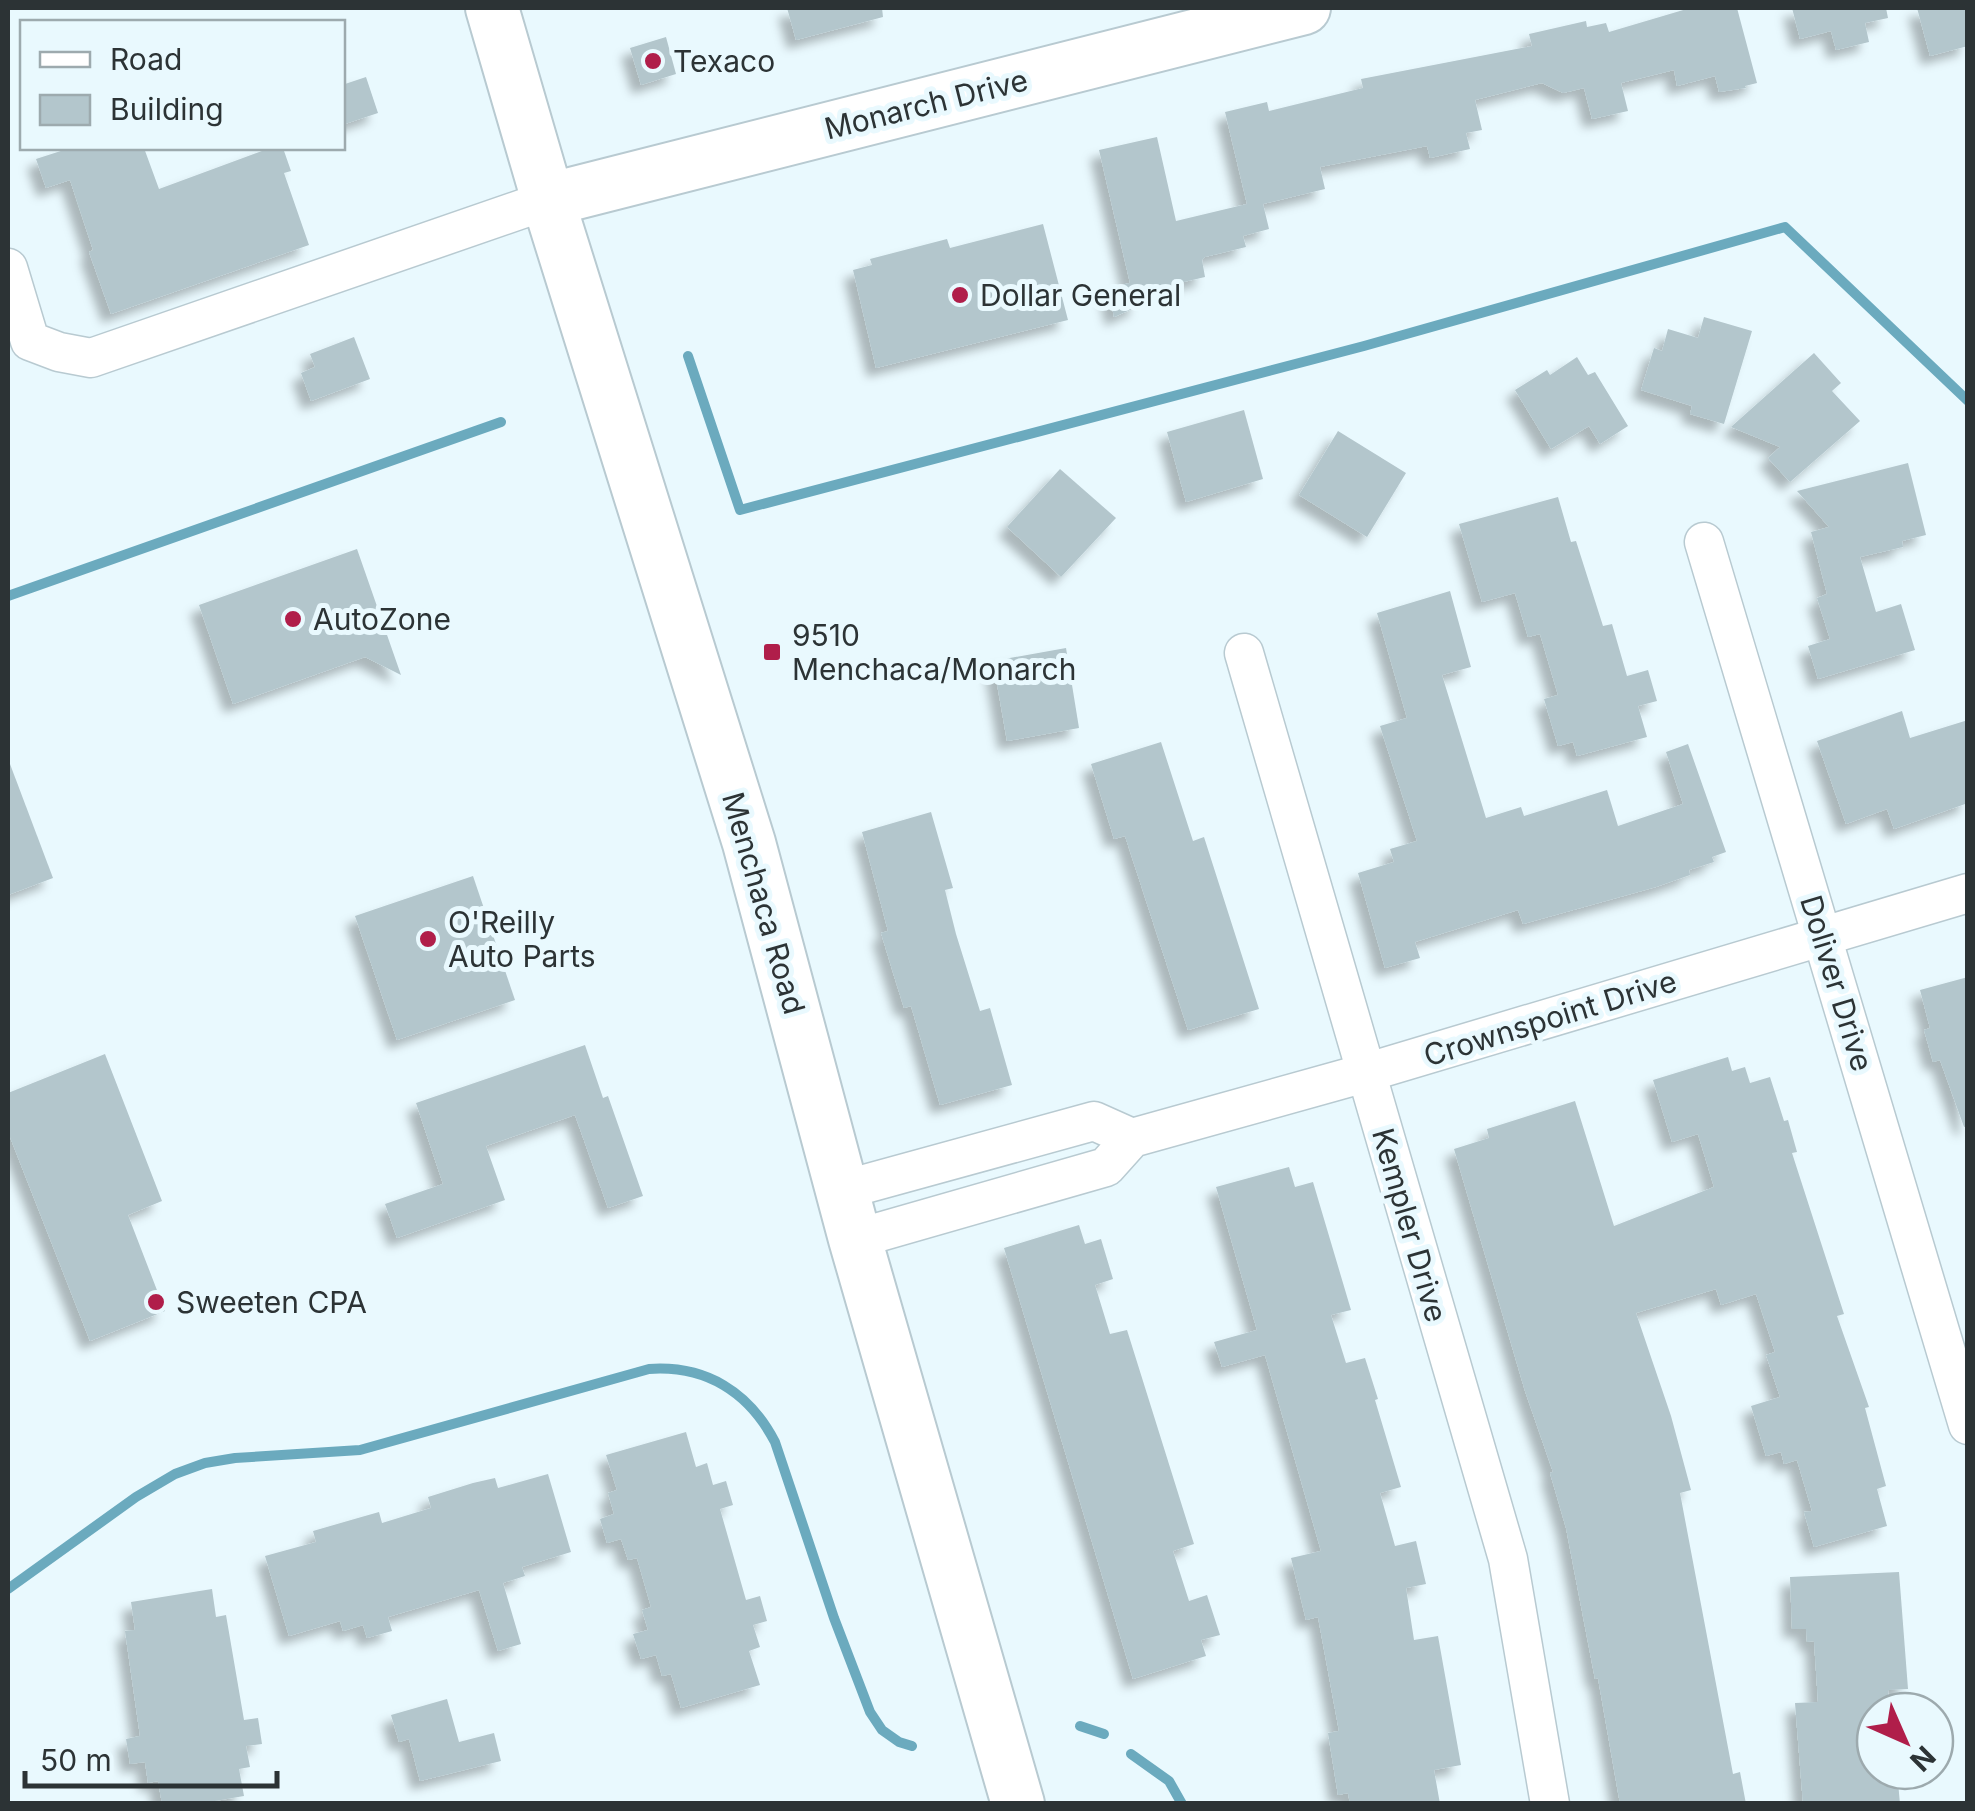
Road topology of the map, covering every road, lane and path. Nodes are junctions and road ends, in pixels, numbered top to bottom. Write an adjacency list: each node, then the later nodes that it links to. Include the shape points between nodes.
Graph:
1 (492, 8): 3 (main road, Menchaca Road)
2 (1304, 8): 3 (main road, Monarch Drive)
3 (548, 200): 4 (street, via 92,358 30,341); 11 (main road, Menchaca Road, via 728,770)
4 (8, 268)
5 (1704, 542): 8 (street, Doliver Drive)
6 (1244, 653): 9 (street, Kempler Drive)
7 (1968, 893): 8 (street, Crownspoint Drive)
8 (1824, 936): 9 (street, Crownspoint Drive); 12 (street, Doliver Drive)
9 (1365, 1073): 10 (street, Crownspoint Drive); 14 (street, Kempler Drive, via 1508,1559)
10 (1132, 1138): 11 (street, Crownspoint Drive, via 1106,1167); 11 (street, via 1094,1121)
11 (849, 1214): 13 (main road, Menchaca Road)
12 (1968, 1425)
13 (1018, 1804)
14 (1550, 1804)

